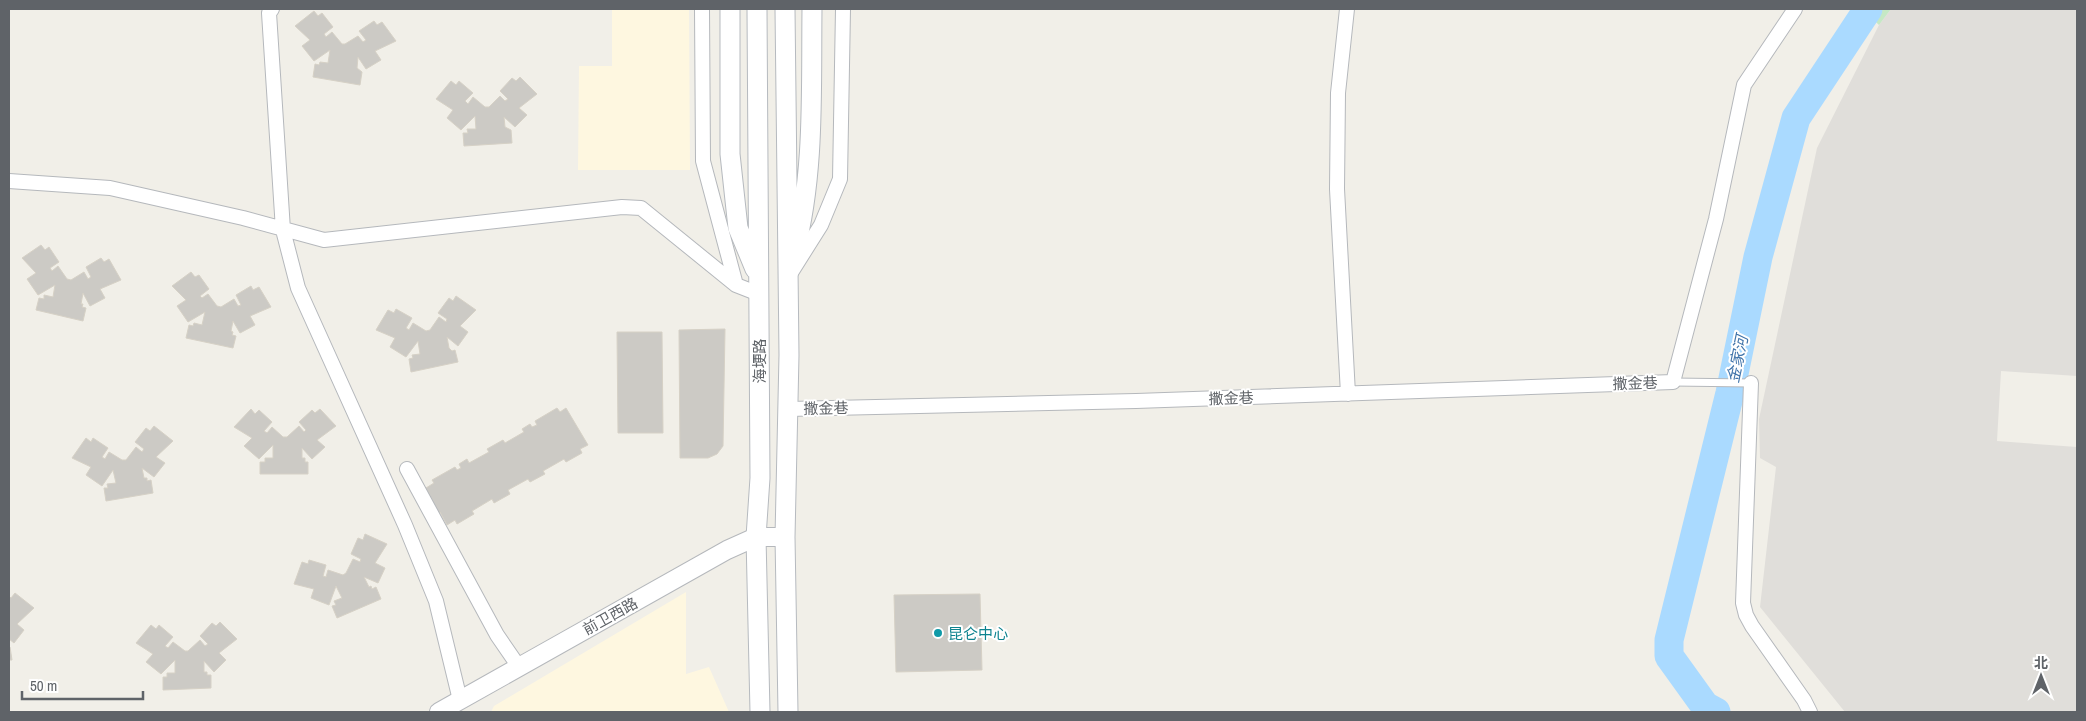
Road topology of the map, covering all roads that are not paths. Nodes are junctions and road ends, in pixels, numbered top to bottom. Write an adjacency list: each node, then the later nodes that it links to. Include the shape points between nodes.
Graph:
1 (272, 9): 11 (street, via 269,13)
2 (702, 9): 13 (street, via 703,161)
3 (730, 9): 14 (main road, via 730,154 738,228)
4 (757, 9): 14 (main road, 海埂路)
5 (785, 9): 12 (main road, 海埂路)
6 (812, 9): 12 (main road, via 808,179 801,226)
7 (843, 9): 12 (street, via 840,179 821,225)
8 (1347, 9): 17 (street, via 1338,93 1337,189)
9 (1795, 9): 15 (street, via 1744,85 1716,219)
10 (9, 181): 11 (street, via 110,188)
11 (283, 230): 13 (street, via 324,240 622,207 641,208); 23 (street, via 298,288 436,601)
12 (787, 280): 18 (main road, 海埂路)
13 (736, 285): 14 (street)
14 (759, 286): 20 (main road, 海埂路, via 760,478)
15 (1673, 382): 16 (lane); 17 (street, 撒金巷)
16 (1751, 383): 27 (street, via 1743,603 1749,620)
17 (1348, 394): 18 (street, 撒金巷)
18 (788, 409): 21 (main road, 海埂路)
19 (407, 469): 22 (street, via 497,635)
20 (756, 537): 21 (street, 前卫西路); 22 (street, 前卫西路, via 727,550); 25 (main road, 海埂路)
21 (786, 537): 26 (main road, 海埂路)
22 (519, 667): 23 (street, 前卫西路)
23 (460, 700): 24 (street, 前卫西路)
24 (440, 712)
25 (760, 712)
26 (788, 712)
27 (1810, 712)

